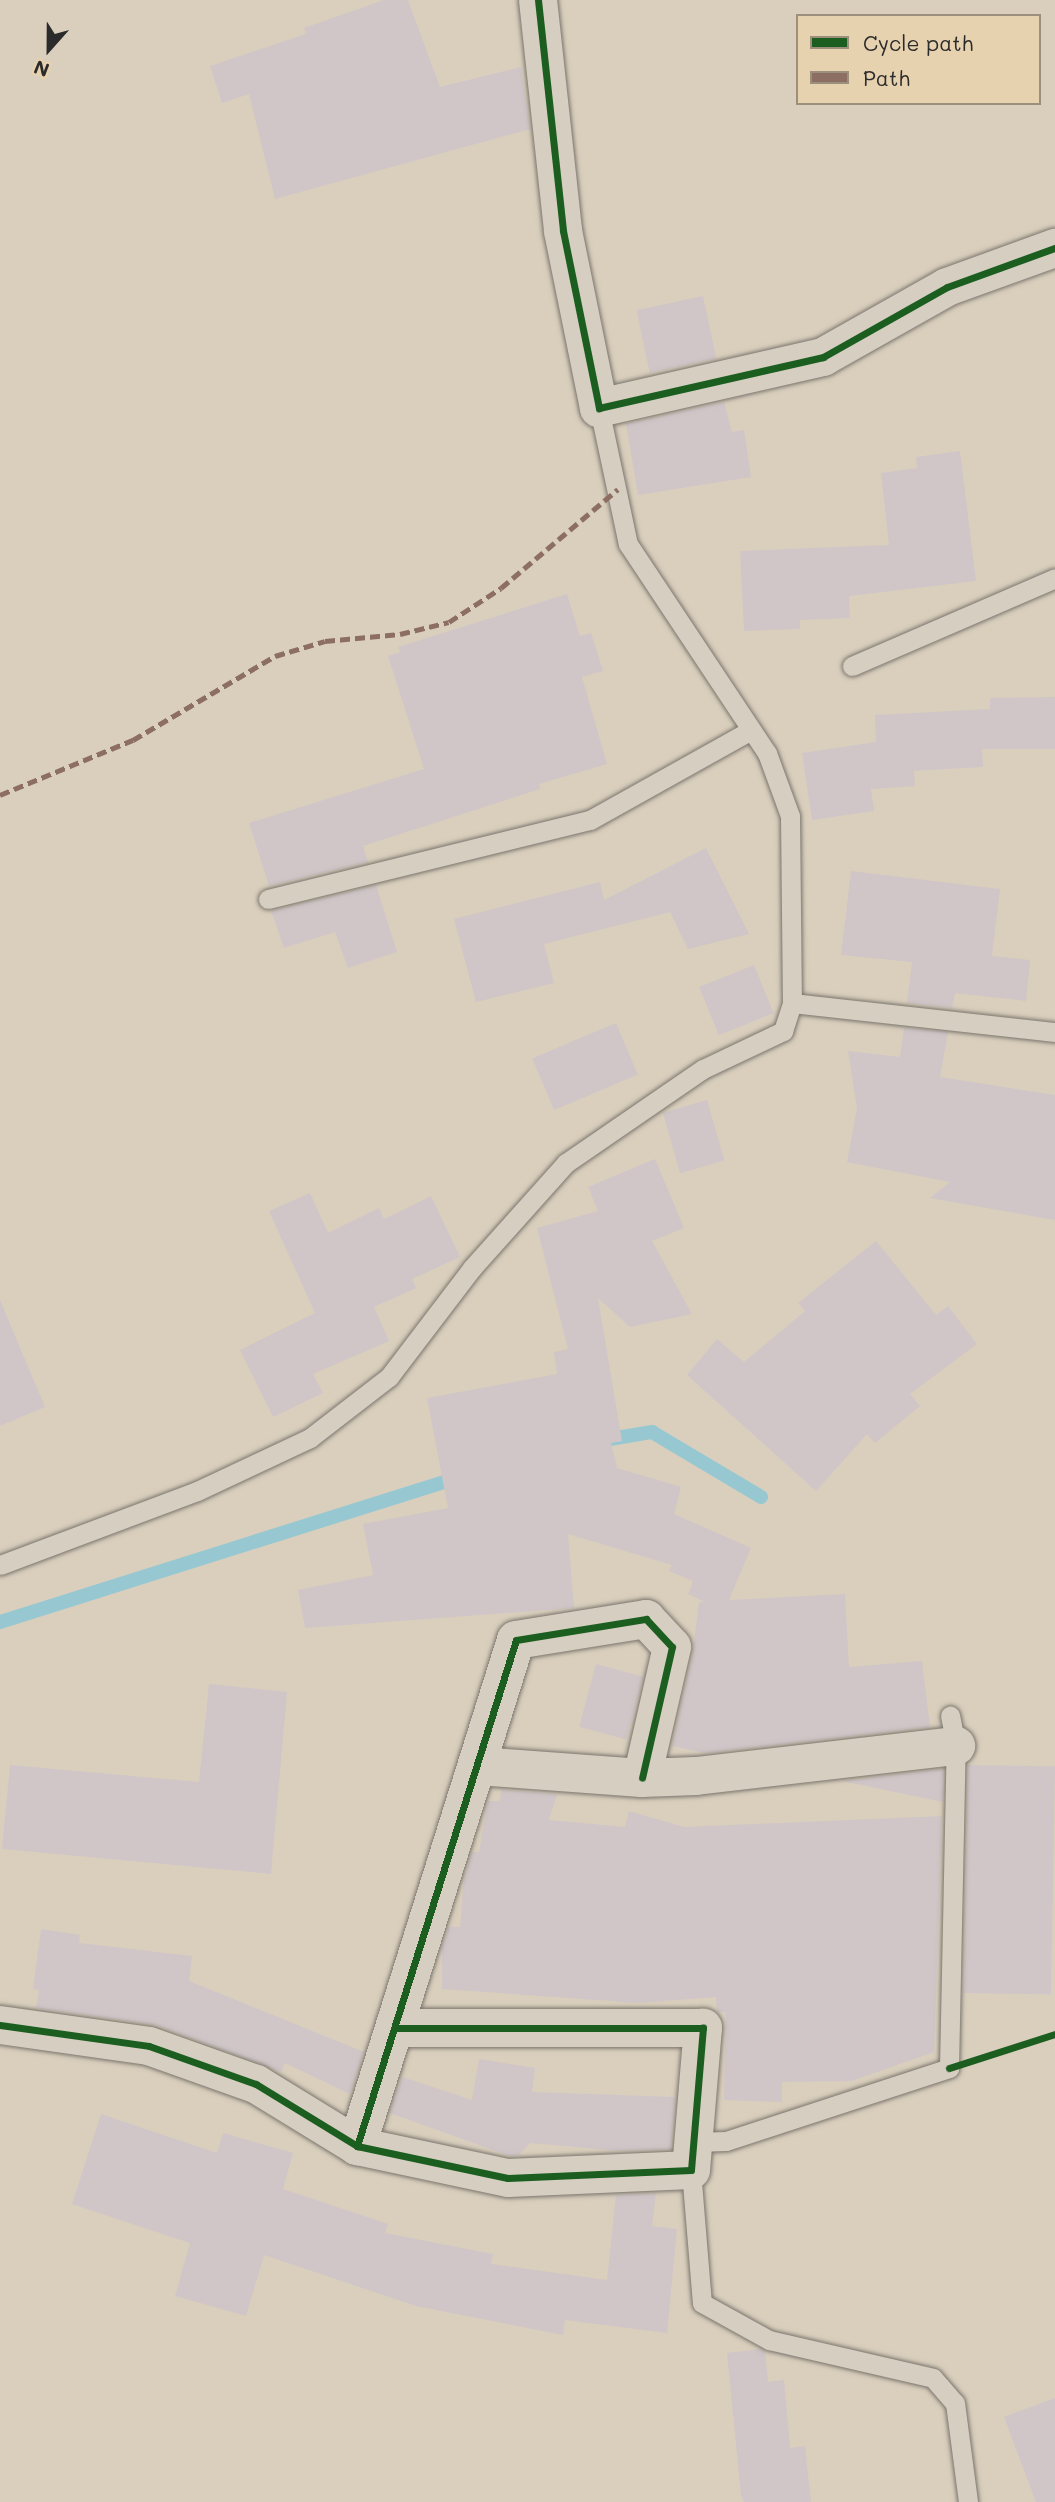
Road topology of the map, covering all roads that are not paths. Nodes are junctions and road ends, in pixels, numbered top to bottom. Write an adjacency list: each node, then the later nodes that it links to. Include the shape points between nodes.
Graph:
1 (538, 0): 3 (street, via 563,231)
2 (1055, 248): 3 (street, via 947,287 823,357)
3 (599, 408): 6 (lane, via 628,544)
4 (1055, 578): 5 (lane)
5 (852, 666)
6 (751, 730): 7 (lane, via 590,820); 8 (lane, via 767,753 790,816)
7 (268, 899)
8 (792, 1003): 9 (lane); 10 (lane, via 783,1031 703,1069 566,1163 472,1268 389,1377 310,1438 197,1491)
9 (1055, 1032)
10 (0, 1565)
11 (953, 1731): 13 (street); 17 (lane, via 949,2068)
12 (478, 1766): 13 (street); 13 (street, via 516,1640 646,1619 672,1647); 15 (street)
13 (642, 1778)
14 (0, 2025): 16 (street, via 149,2046 256,2084)
15 (396, 2028): 16 (street); 17 (street, via 703,2028)
16 (357, 2146): 17 (street, via 508,2178)
17 (692, 2156): 18 (lane, via 702,2302 769,2340 933,2378 955,2403)
18 (968, 2502)

